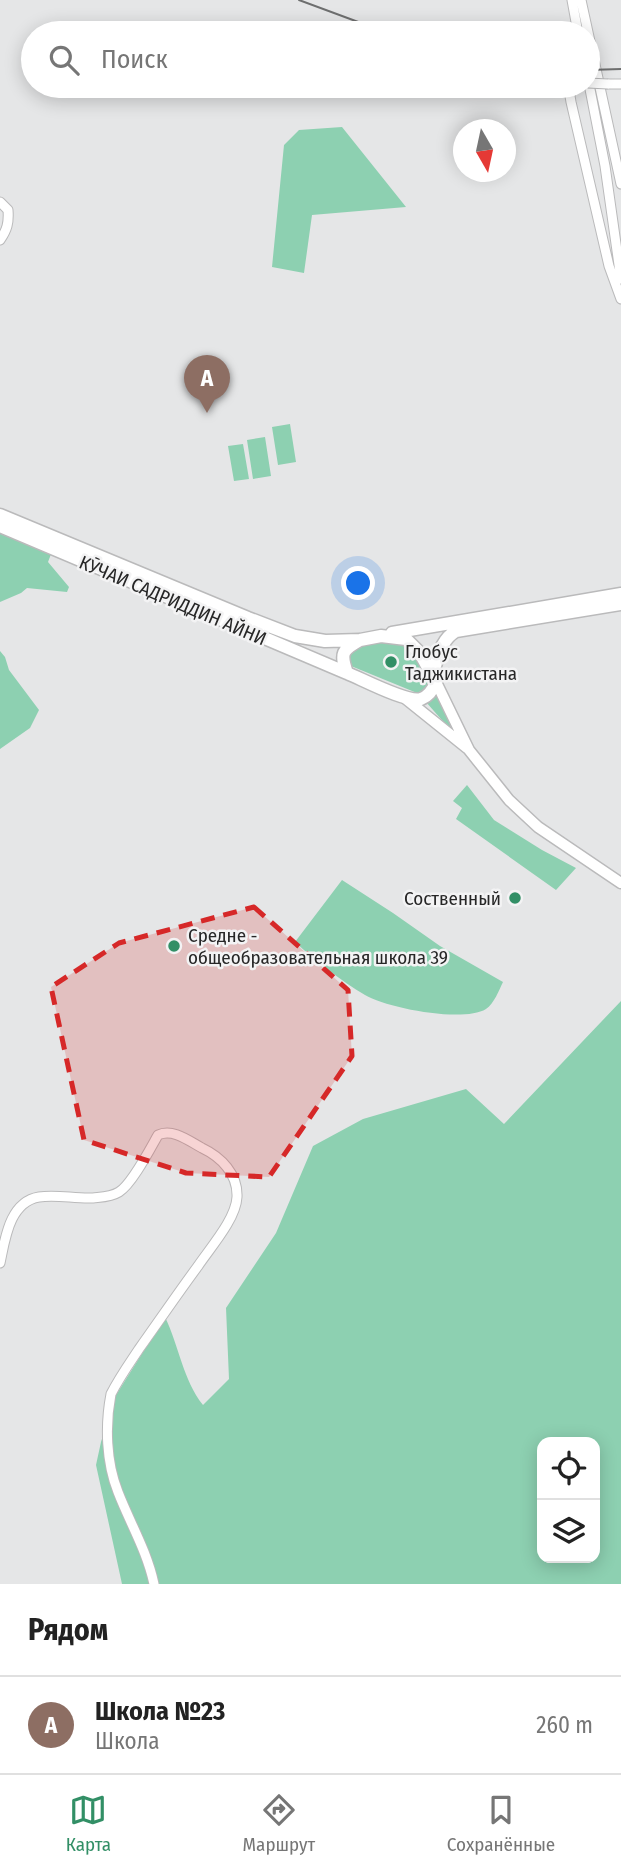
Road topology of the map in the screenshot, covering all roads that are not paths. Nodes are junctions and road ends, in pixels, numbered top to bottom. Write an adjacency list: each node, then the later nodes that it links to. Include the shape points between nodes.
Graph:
1 (572, 0): 3 (street)
2 (581, 0): 4 (street)
3 (576, 21)
4 (586, 21)
5 (600, 83): 6 (street, bridge)
6 (621, 84)
7 (600, 87): 10 (street)
8 (570, 98): 11 (street)
9 (592, 98): 13 (street)
10 (621, 184)
11 (593, 196): 13 (street); 16 (street)
12 (0, 202): 14 (street, via 9,219)
13 (614, 230): 15 (street)
14 (0, 240)
15 (621, 279)
16 (621, 299)
17 (0, 515): 22 (highway, КӮЧАИ САДРИДДИН АЙНИ, via 295,636)
18 (0, 526): 23 (highway, КӮЧАИ САДРИДДИН АЙНИ)
19 (621, 594): 21 (highway, КӮЧАИ САДРИДДИН АЙНИ)
20 (621, 604): 24 (highway, via 456,631 444,642)
21 (381, 636): 22 (highway, КӮЧАИ САДРИДДИН АЙНИ); 24 (highway, via 410,641)
22 (360, 640): 23 (highway, via 343,652)
23 (347, 673): 25 (highway, КӮЧАИ САДРИДДИН АЙНИ)
24 (434, 679): 25 (highway, via 426,697); 26 (main road)
25 (406, 699): 26 (main road)
26 (469, 750): 27 (main road, via 524,815)
27 (621, 883)
28 (0, 1263): 29 (street, via 7,1231 28,1200 104,1197 122,1191 161,1133 174,1134 215,1154 234,1179 237,1199 224,1229 165,1311 109,1404 112,1471)
29 (154, 1584)

